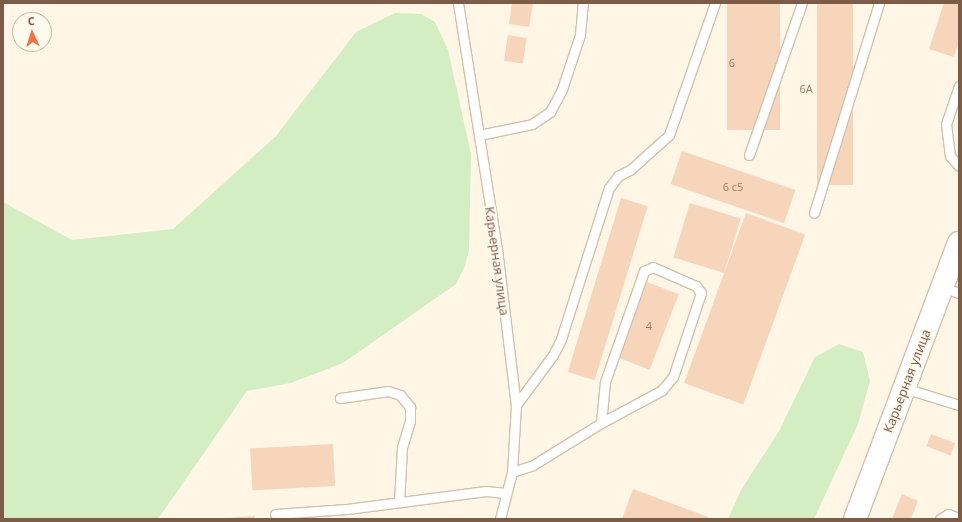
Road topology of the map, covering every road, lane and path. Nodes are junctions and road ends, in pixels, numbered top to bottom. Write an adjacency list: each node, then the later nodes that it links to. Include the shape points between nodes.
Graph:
1 (458, 3): 7 (lane, Карьерная улица)
2 (583, 3): 7 (lane, via 580,35 562,89 550,112 532,124)
3 (715, 3): 16 (lane, via 669,135 630,170 618,176 609,188 561,339 553,355)
4 (802, 3): 8 (lane)
5 (879, 3): 10 (lane)
6 (959, 86): 9 (lane, via 946,124 950,156)
7 (479, 135): 16 (lane, Карьерная улица, via 497,249)
8 (749, 156)
9 (959, 166)
10 (814, 213)
11 (959, 243): 12 (street, Карьерная улица)
12 (951, 290): 13 (street, Карьерная улица)
13 (904, 388): 15 (lane); 24 (street, Карьерная улица)
14 (340, 398): 20 (lane, via 388,391 400,395 410,407 410,421 402,447)
15 (959, 404)
16 (516, 405): 18 (lane, Карьерная улица)
17 (601, 423): 17 (lane, via 662,390 673,376 701,293 696,286 653,267 644,271 605,382); 18 (lane, via 533,465)
18 (512, 472): 19 (lane, Карьерная улица)
19 (505, 493): 20 (lane, via 486,491); 23 (lane, Карьерная улица)
20 (399, 502): 21 (lane)
21 (275, 514)
22 (959, 518): 25 (lane, via 948,514)
23 (500, 519)
24 (855, 519)
25 (940, 519)

